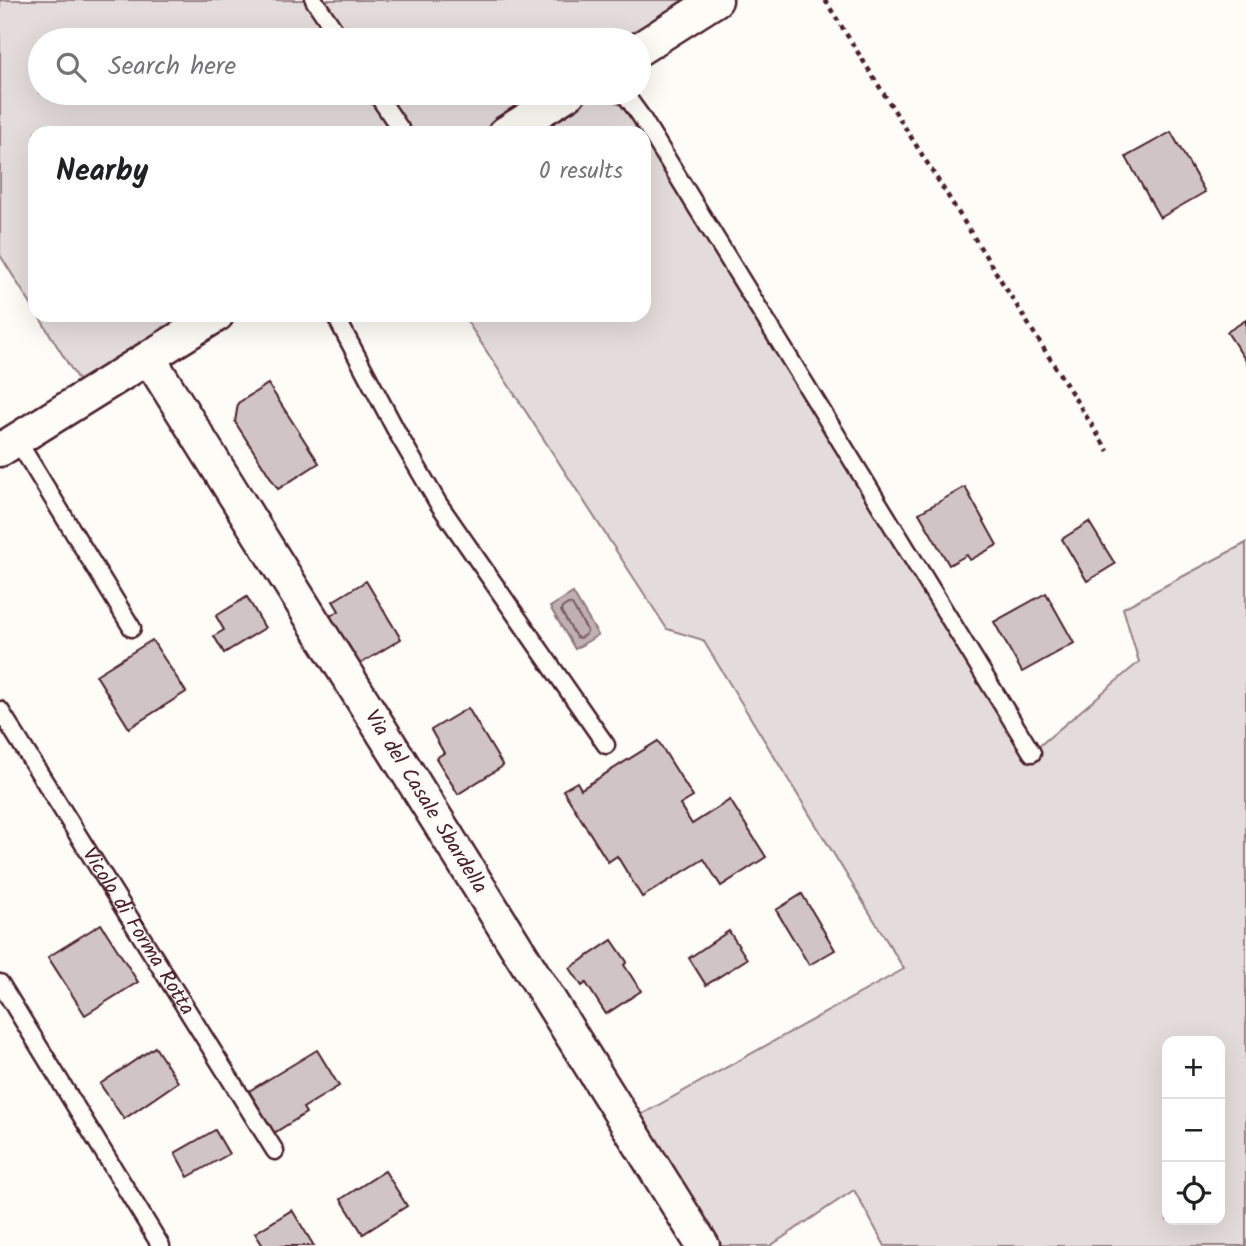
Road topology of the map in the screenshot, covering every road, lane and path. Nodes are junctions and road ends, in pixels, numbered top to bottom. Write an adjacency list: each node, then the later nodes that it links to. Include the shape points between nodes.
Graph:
1 (314, 0): 4 (lane)
2 (716, 0): 5 (street)
3 (825, 0): 17 (path)
4 (333, 28)
5 (651, 41)
6 (384, 105): 9 (lane)
7 (550, 105): 10 (street)
8 (633, 105): 11 (lane)
9 (398, 126)
10 (516, 126)
11 (647, 126)
12 (651, 133): 21 (lane)
13 (206, 322): 15 (street)
14 (339, 322): 20 (lane, via 438,503)
15 (149, 358): 16 (street); 25 (street, Via del Casale Sbardella)
16 (8, 445): 18 (lane)
17 (1108, 451)
18 (132, 628)
19 (0, 710): 23 (lane, Vicolo di Forma Rotta)
20 (606, 745)
21 (1032, 753)
22 (0, 983): 24 (lane)
23 (275, 1151)
24 (161, 1246)
25 (703, 1246)

